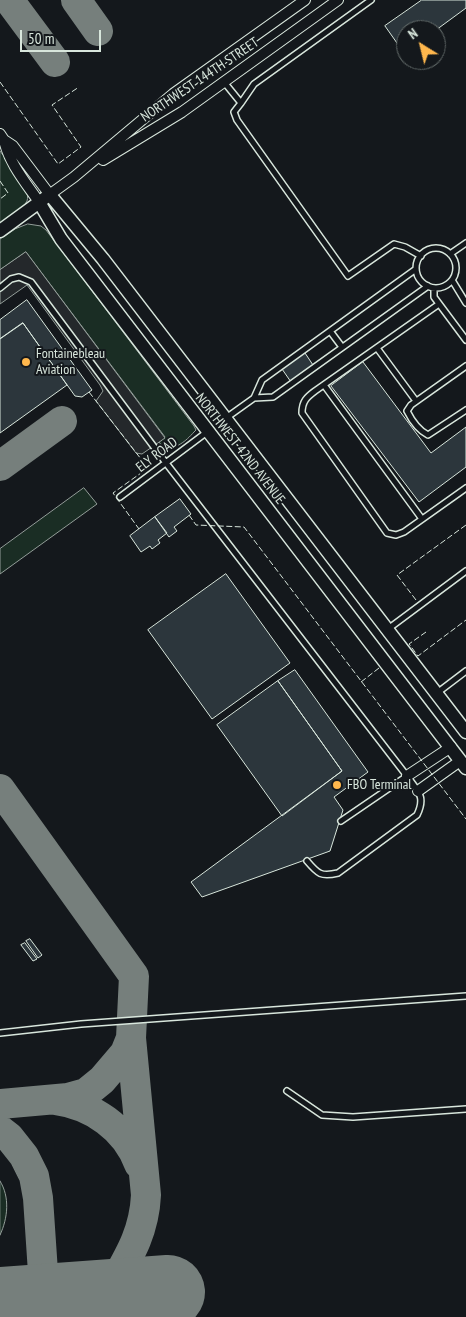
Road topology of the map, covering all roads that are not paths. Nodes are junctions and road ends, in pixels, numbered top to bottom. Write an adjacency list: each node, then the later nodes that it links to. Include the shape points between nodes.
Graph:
1 (305, 0): 7 (street, NORTHWEST 144TH STREET, via 173,94)
2 (338, 0): 4 (street, NORTHWEST 144TH STREET)
3 (371, 0): 5 (lane, via 254,84)
4 (224, 82): 5 (lane); 7 (street, NORTHWEST 144TH STREET, via 182,112)
5 (241, 103): 12 (lane, via 234,112 237,120 348,276 394,244)
6 (2, 137): 8 (street, NORTHWEST 42ND AVENUE, via 14,164)
7 (74, 177): 8 (street, NORTHWEST 144TH STREET)
8 (45, 198): 9 (street); 29 (street, NORTHWEST 42ND AVENUE, via 88,239); 30 (street, NORTHWEST 42ND AVENUE, via 61,239)
9 (0, 231)
10 (466, 243): 11 (lane)
11 (450, 254): 12 (lane, via 432,249); 14 (lane, via 456,269)
12 (421, 256): 13 (lane)
13 (416, 269): 15 (lane); 20 (lane)
14 (452, 280): 17 (lane); 18 (lane)
15 (428, 286): 17 (lane); 22 (lane)
16 (0, 288): 31 (lane, via 19,277 31,282)
17 (434, 288): 19 (lane, via 434,297)
18 (466, 303)
19 (439, 304): 21 (lane); 23 (lane)
20 (330, 331): 22 (lane); 26 (lane, via 262,380)
21 (466, 340)
22 (342, 347): 26 (lane, via 273,397)
23 (377, 348): 25 (lane); 27 (lane)
24 (466, 366): 27 (lane)
25 (324, 385): 34 (lane); 34 (lane, via 306,398 302,412 377,520 387,533 396,535)
26 (254, 398): 29 (lane)
27 (416, 401): 28 (lane, via 407,411 411,420 428,435)
28 (466, 410)
29 (226, 418): 30 (street); 36 (street, NORTHWEST 42ND AVENUE)
30 (208, 432): 31 (lane, ELY ROAD); 41 (street, NORTHWEST 42ND AVENUE)
31 (166, 463): 33 (lane, ELY ROAD); 43 (lane)
32 (466, 488): 34 (lane)
33 (120, 496)
34 (422, 519)
35 (466, 571): 36 (lane)
36 (387, 630): 38 (street, NORTHWEST 42ND AVENUE)
37 (466, 672): 38 (lane)
38 (437, 694): 39 (street, NORTHWEST 42ND AVENUE)
39 (466, 732)
40 (466, 736): 41 (street)
41 (451, 747): 42 (street, NORTHWEST 42ND AVENUE); 43 (street)
42 (464, 762): 44 (street)
43 (407, 776): 44 (lane); 45 (lane)
44 (418, 791): 46 (lane, via 422,805 417,815 338,873 327,875 317,872)
45 (341, 821)
46 (307, 861)
47 (466, 996): 48 (lane, via 81,1024)
48 (0, 1033)
49 (287, 1091): 50 (lane, via 322,1115)
50 (466, 1109)

